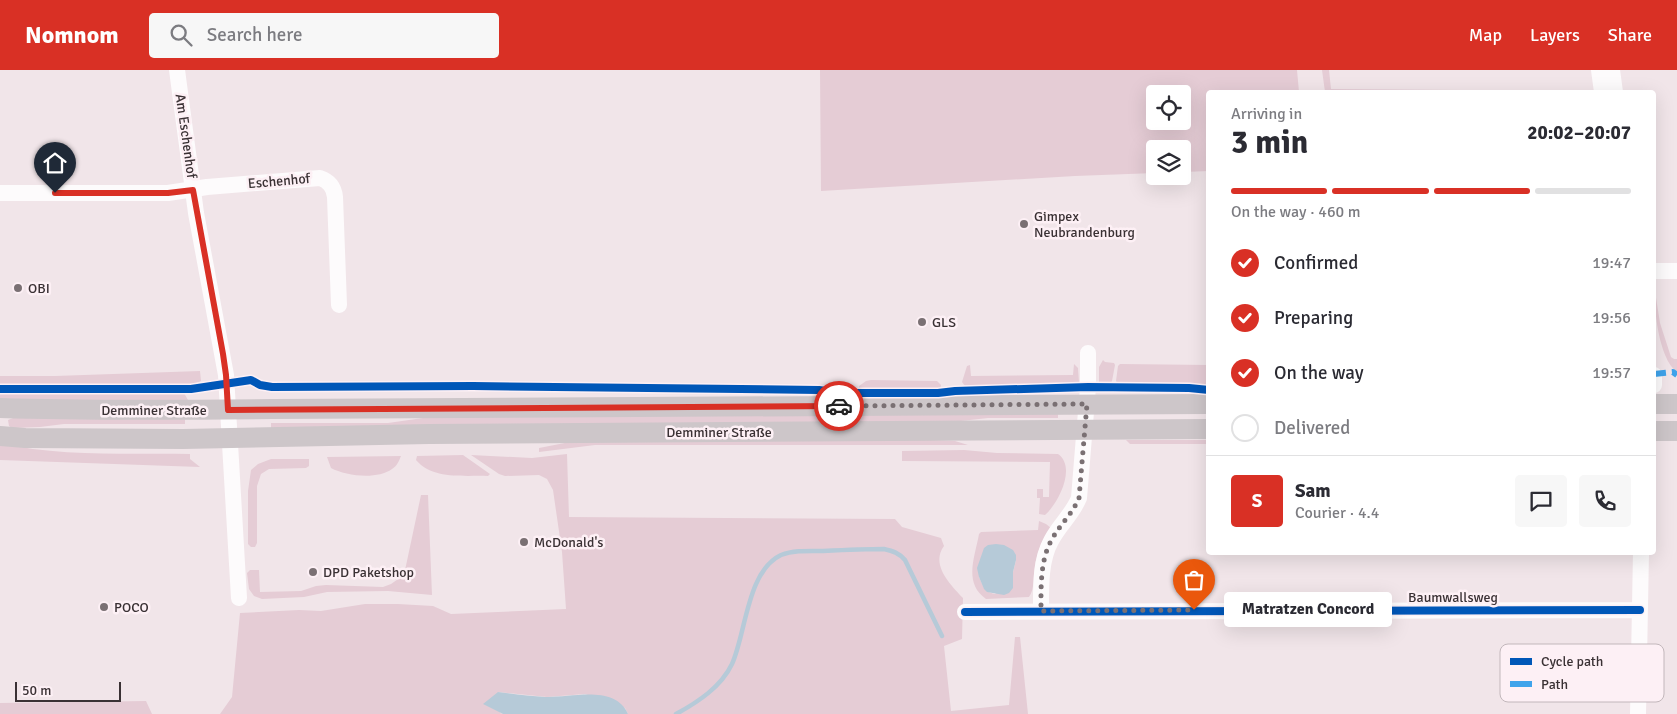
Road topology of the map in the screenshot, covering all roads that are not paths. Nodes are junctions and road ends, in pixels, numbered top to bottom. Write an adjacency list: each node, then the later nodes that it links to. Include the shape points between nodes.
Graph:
1 (177, 70): 6 (street, Am Eschenhof)
2 (1599, 70): 4 (street)
3 (1612, 70): 5 (street)
4 (1602, 90)
5 (1615, 90)
6 (193, 190): 7 (street, Eschenhof, via 168,193); 10 (street, Eschenhof, via 316,178 329,183 336,197); 17 (street, Am Eschenhof, via 224,361)
7 (0, 193)
8 (1677, 270): 9 (street)
9 (1656, 271)
10 (339, 306)
11 (1088, 352): 12 (street)
12 (1087, 404): 13 (main road, Demminer Straße); 17 (main road, Demminer Straße); 18 (street)
13 (1206, 404)
14 (1656, 404): 15 (main road)
15 (1677, 404)
16 (0, 408): 17 (main road, Demminer Straße)
17 (228, 410): 23 (street, Am Eschenhof)
18 (1085, 429): 19 (main road, Demminer Straße); 23 (main road, Demminer Straße); 27 (street, via 1079,498 1045,554)
19 (1206, 429)
20 (1656, 431): 21 (main road)
21 (1677, 431)
22 (0, 436): 23 (main road, Demminer Straße)
23 (230, 438): 25 (street)
24 (1641, 555): 26 (street)
25 (238, 598)
26 (1640, 610): 27 (street, Baumwallsweg); 29 (street)
27 (1041, 611): 28 (street, Baumwallsweg)
28 (965, 612)
29 (1639, 644)

